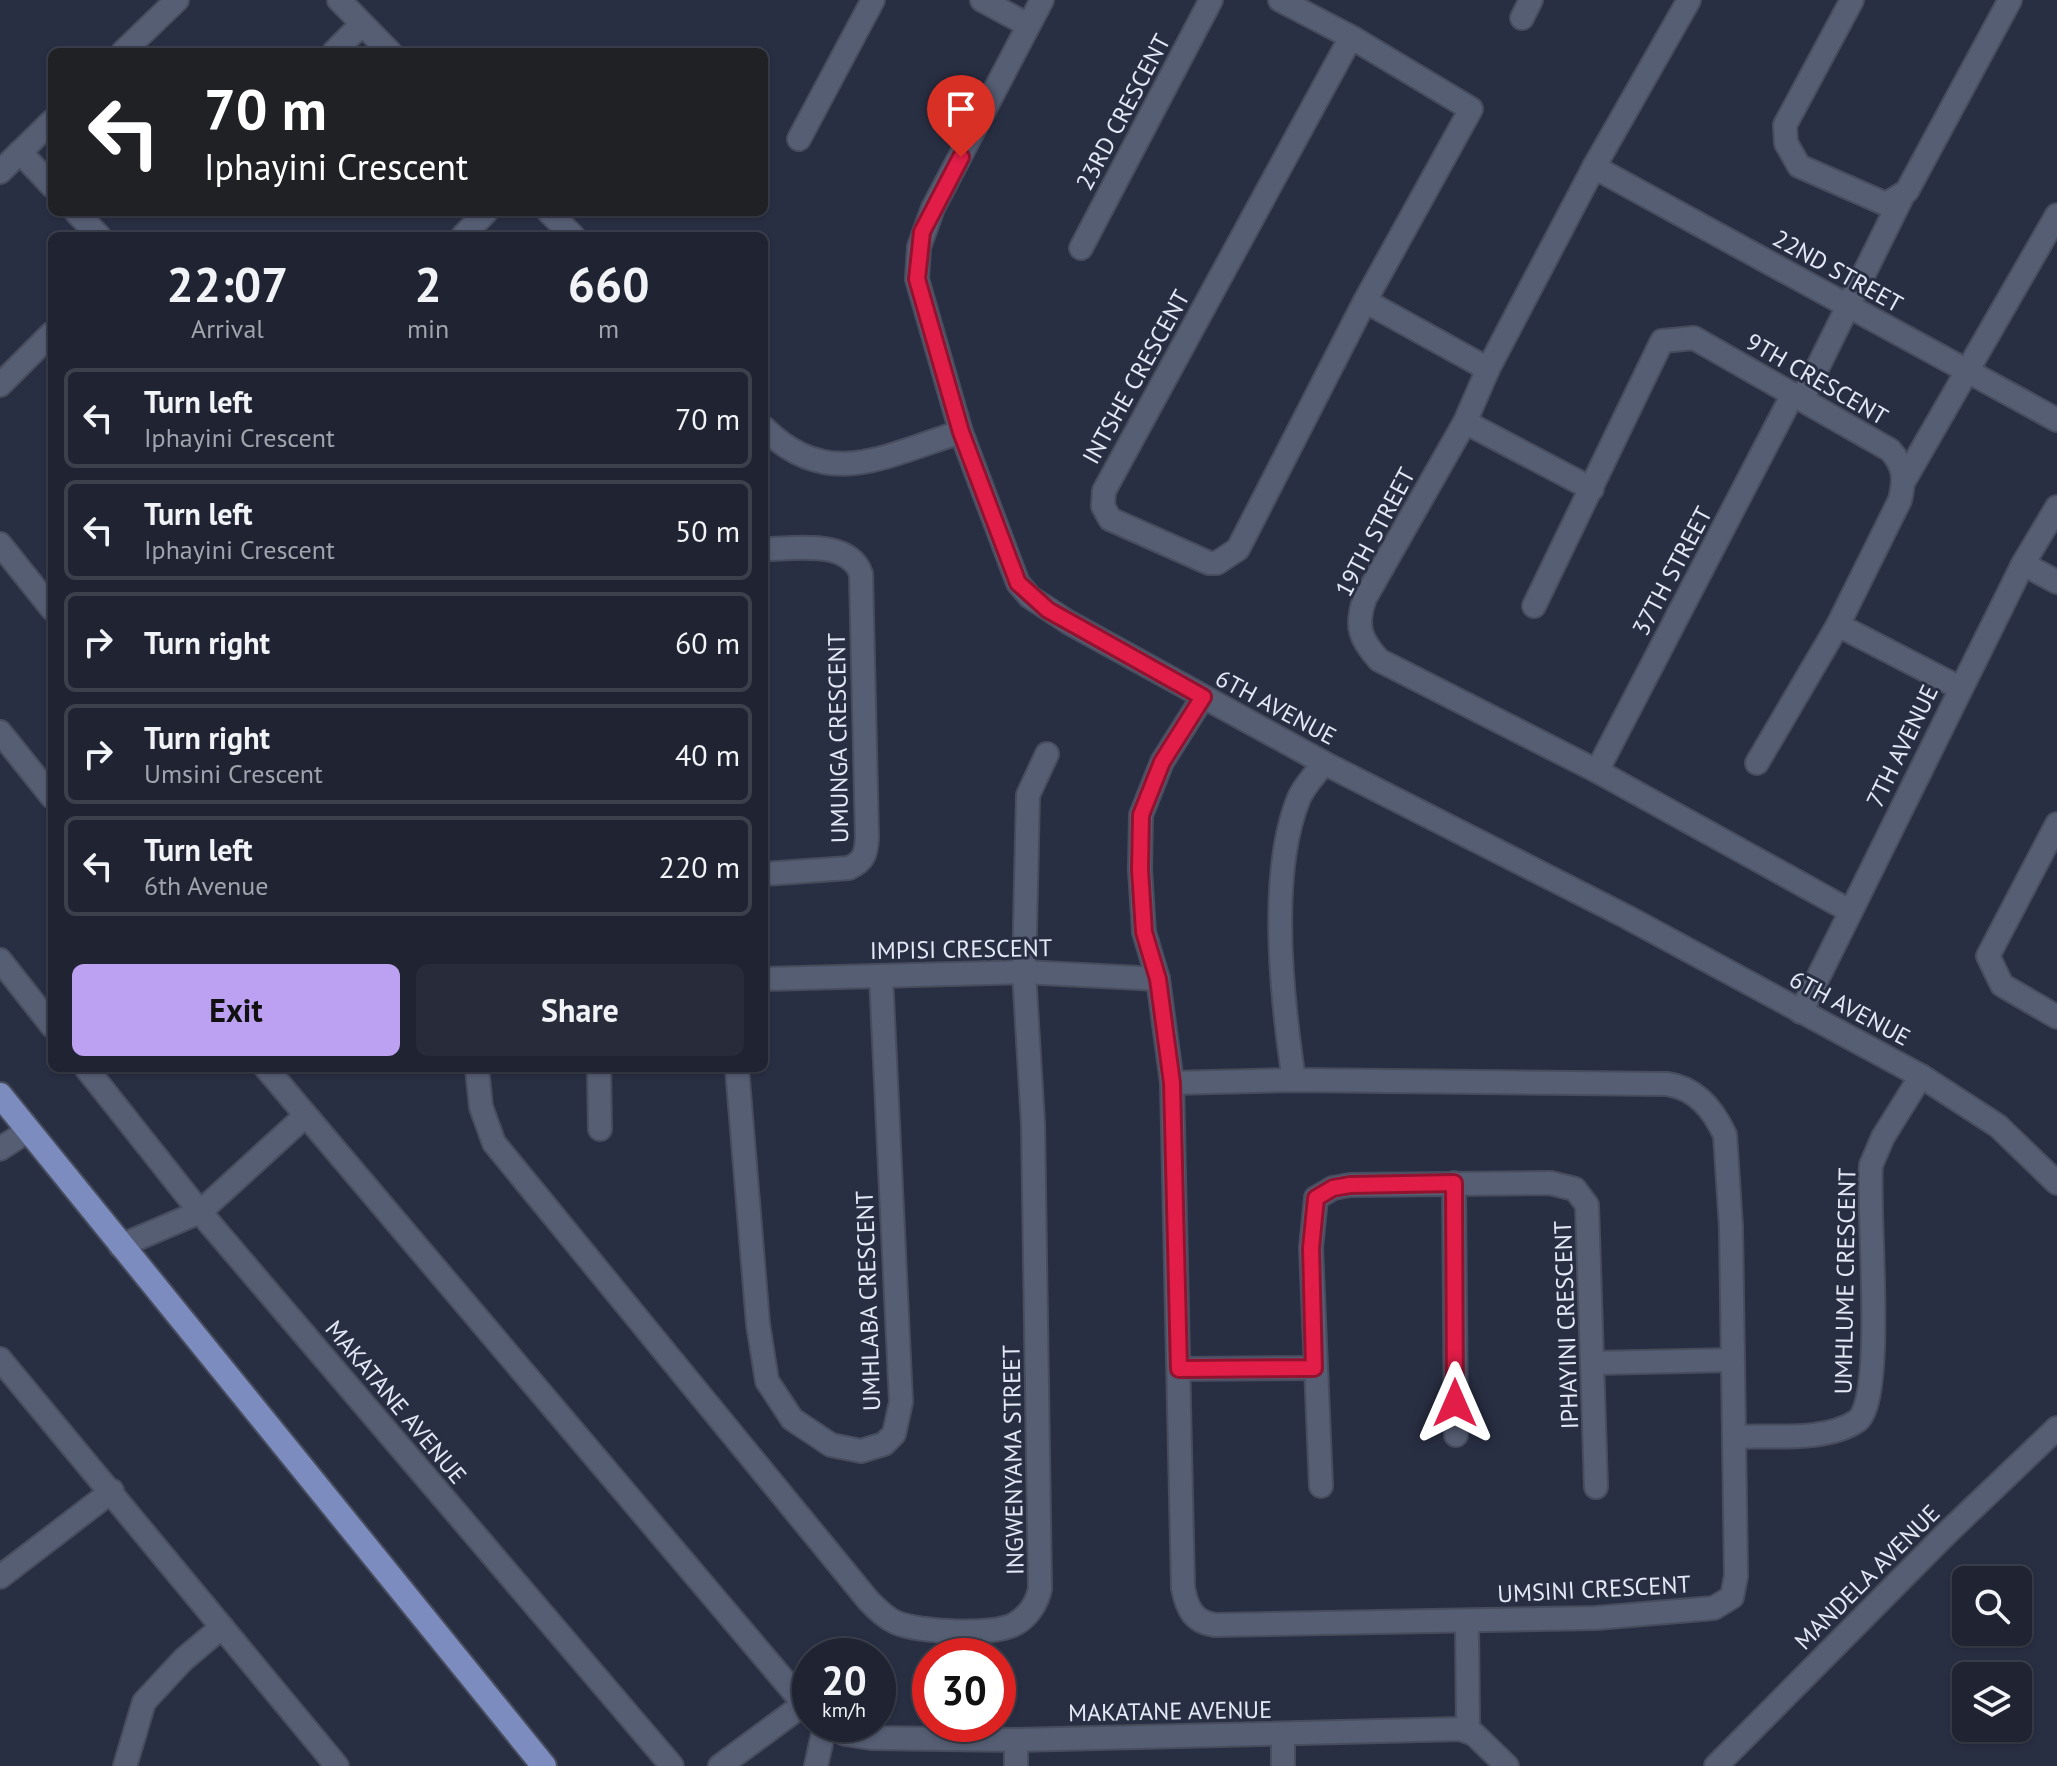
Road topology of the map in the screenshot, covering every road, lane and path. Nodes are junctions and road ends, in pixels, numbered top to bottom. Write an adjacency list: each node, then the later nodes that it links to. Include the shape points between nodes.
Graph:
1 (177, 0): 14 (street)
2 (339, 0): 11 (street)
3 (873, 0): 18 (street)
4 (982, 0): 12 (street)
5 (1042, 0): 12 (street, 6TH AVENUE)
6 (1211, 0): 31 (street, 23RD CRESCENT)
7 (1280, 0): 13 (street)
8 (1689, 0): 20 (street, 19TH STREET)
9 (1852, 0): 23 (street, via 1785,125 1786,143 1799,166 1886,204)
10 (2010, 0): 23 (street, 37TH STREET)
11 (362, 24): 15 (street); 16 (street)
12 (1028, 25): 42 (street, 6TH AVENUE, via 933,208 919,247 922,302)
13 (1351, 37): 32 (street, INTSHE CRESCENT, via 1471,109); 32 (street, INTSHE CRESCENT, via 1104,491 1103,506 1110,519 1209,563 1238,549)
14 (127, 48)
15 (338, 48)
16 (386, 48)
17 (48, 125): 19 (street)
18 (799, 139)
19 (20, 152): 21 (street); 22 (street)
20 (1594, 167): 33 (street, 22ND STREET); 35 (street, 19TH STREET)
21 (0, 172)
22 (48, 182)
23 (1903, 195): 33 (street, 37TH STREET)
24 (2057, 215): 36 (street)
25 (80, 216): 28 (street)
26 (482, 216): 29 (street)
27 (553, 216): 30 (street)
28 (95, 232)
29 (467, 232)
30 (569, 232)
31 (1081, 248)
32 (1365, 301): 35 (street)
33 (1847, 305): 36 (street, 22ND STREET); 38 (street, 37TH STREET)
34 (48, 337): 37 (street)
35 (1488, 369): 40 (street, 19TH STREET)
36 (1969, 372): 39 (street, 22ND STREET); 43 (street)
37 (0, 385)
38 (1798, 397): 43 (street, 9TH CRESCENT, via 1890,450); 44 (street, 9TH CRESCENT, via 1694,338 1662,341); 59 (street, 37TH STREET)
39 (2057, 420)
40 (1465, 422): 44 (street); 59 (street, 19TH STREET, via 1365,598 1359,632 1379,660)
41 (768, 432): 42 (street, via 819,464 857,464)
42 (961, 432): 54 (street, 6TH AVENUE, via 1007,557 1030,597)
43 (1905, 479): 52 (street, via 1900,500)
44 (1592, 489): 51 (street, 9TH CRESCENT)
45 (2057, 507): 48 (street, 7TH AVENUE)
46 (0, 544): 50 (street)
47 (768, 549): 62 (street, UMUNGA CRESCENT, via 846,553 861,574 866,853 849,868)
48 (2023, 564): 49 (street); 53 (street, 7TH AVENUE)
49 (2057, 582)
50 (48, 604)
51 (1534, 606)
52 (1838, 625): 53 (street); 58 (street)
53 (1960, 688): 63 (street, 7TH AVENUE)
54 (1203, 697): 57 (street, 6TH AVENUE); 68 (street, UMSINI CRESCENT, via 1162,762 1141,815 1144,932)
55 (0, 732): 60 (street)
56 (1047, 754): 65 (street, INGWENYAMA STREET, via 1028,795)
57 (1324, 763): 69 (street, 6TH AVENUE); 78 (street, via 1299,795 1287,836 1280,914 1284,1012)
58 (1757, 763)
59 (1597, 771): 63 (street, 19TH STREET)
60 (48, 792)
61 (2057, 824): 70 (street, via 1988,956 2002,985)
62 (768, 874)
63 (1850, 911): 69 (street, 7TH AVENUE)
64 (0, 960): 71 (street)
65 (1024, 972): 66 (street, IMPISI CRESCENT); 68 (street, IMPISI CRESCENT); 74 (street, INGWENYAMA STREET, via 1033,1124 1040,1589 1031,1609 1008,1627 956,1631 899,1624 868,1600 494,1143 481,1107)
66 (881, 976): 67 (street, IMPISI CRESCENT); 76 (street, UMHLABA CRESCENT, via 901,1402 894,1434 875,1448 844,1450 810,1434 792,1419 767,1381)
67 (768, 979)
68 (1158, 979): 79 (street, UMSINI CRESCENT)
69 (1801, 1012): 77 (street, 6TH AVENUE)
70 (2057, 1017)
71 (48, 1021)
72 (89, 1072): 87 (street, MAKATANE AVENUE)
73 (269, 1072): 81 (street)
74 (477, 1072)
75 (599, 1072): 82 (street)
76 (737, 1072)
77 (1921, 1076): 86 (street, 6TH AVENUE, via 1998,1126); 96 (street, UMHLUME CRESCENT, via 1871,1165 1873,1360 1867,1407 1858,1420 1825,1433)
78 (1294, 1080): 79 (street, UMSINI CRESCENT); 89 (street, UMSINI CRESCENT, via 1667,1084 1688,1090 1709,1108 1725,1135)
79 (1172, 1083): 93 (street, UMSINI CRESCENT)
80 (0, 1095): 83 (main road)
81 (304, 1117): 87 (street); 103 (street)
82 (600, 1129)
83 (29, 1130): 84 (street); 88 (main road)
84 (0, 1149)
85 (1454, 1183): 90 (street, IPHAYINI CRESCENT, via 1550,1183 1579,1192 1590,1213); 92 (street, IPHAYINI CRESCENT, via 1350,1185 1316,1198 1311,1248); 95 (street)
86 (2057, 1183)
87 (200, 1212): 88 (street); 113 (street, MAKATANE AVENUE)
88 (120, 1246): 112 (main road)
89 (1732, 1360): 90 (street); 96 (street, UMSINI CRESCENT)
90 (1594, 1363): 98 (street, IPHAYINI CRESCENT)
91 (1, 1364): 99 (street)
92 (1314, 1368): 93 (street); 97 (street, IPHAYINI CRESCENT)
93 (1179, 1369): 101 (street, UMSINI CRESCENT, via 1183,1588 1196,1618 1215,1625)
94 (2057, 1428): 119 (street, MANDELA AVENUE)
95 (1456, 1435)
96 (1736, 1437): 101 (street, UMSINI CRESCENT, via 1736,1576 1726,1603 1686,1612)
97 (1321, 1486)
98 (1596, 1487)
99 (112, 1491): 100 (street); 102 (street)
100 (0, 1577)
101 (1467, 1621): 105 (street)
102 (222, 1627): 110 (street, via 144,1702); 111 (street)
103 (792, 1688)
104 (792, 1728): 114 (street)
105 (1468, 1730): 106 (street, MAKATANE AVENUE); 118 (street)
106 (1283, 1734): 107 (street, MAKATANE AVENUE); 117 (street)
107 (1016, 1740)
108 (816, 1742): 115 (street)
109 (1016, 1742): 116 (street)
110 (125, 1766)
111 (337, 1766)
112 (544, 1766)
113 (672, 1766)
114 (720, 1766)
115 (816, 1766)
116 (1016, 1766)
117 (1283, 1766)
118 (1507, 1766)
119 (1716, 1766)

